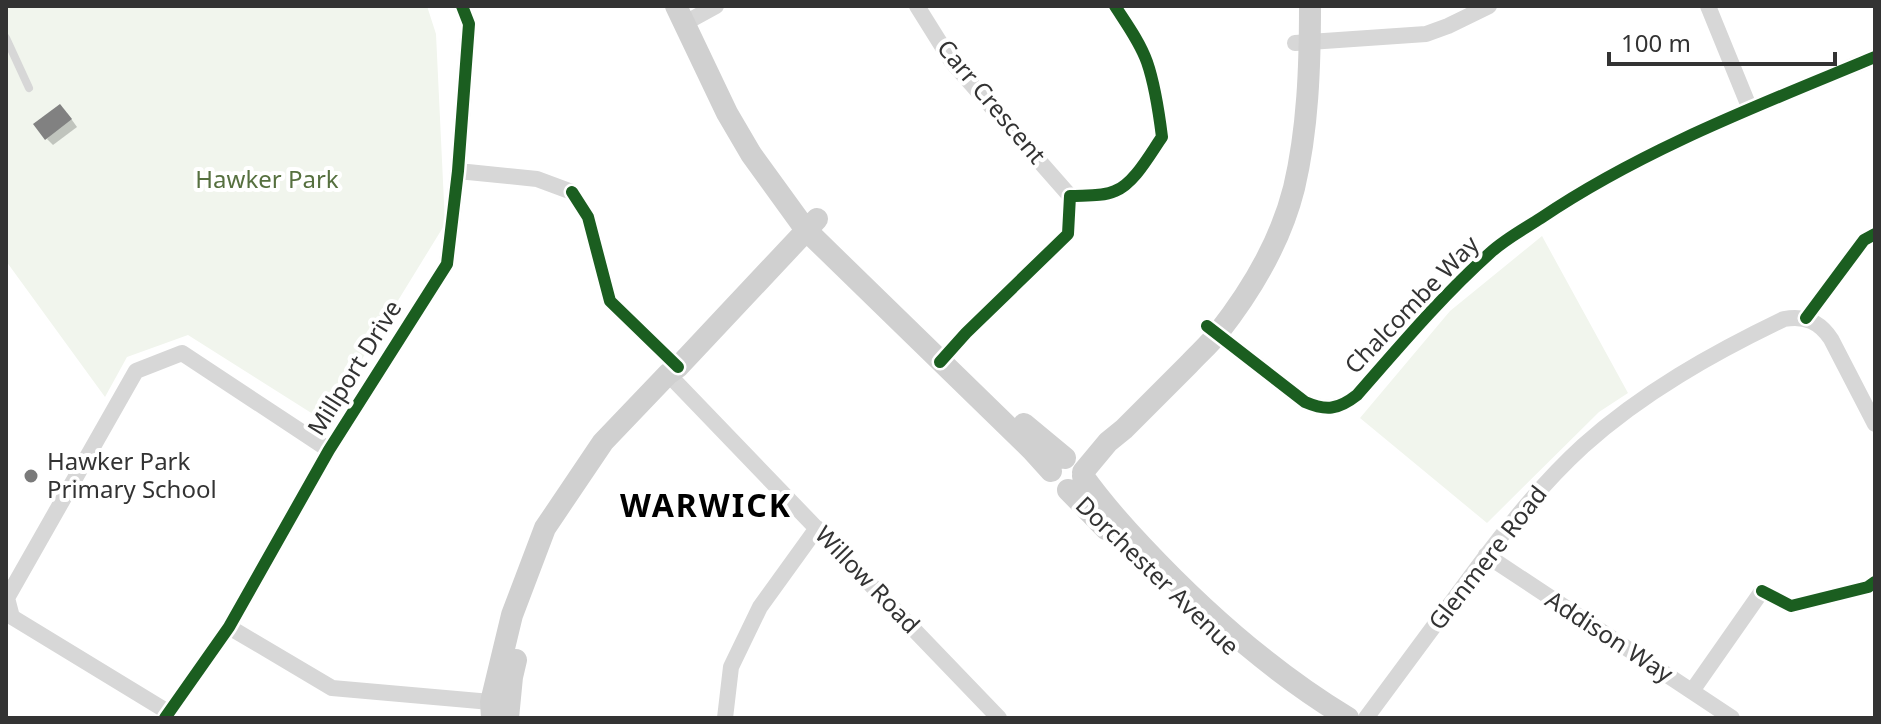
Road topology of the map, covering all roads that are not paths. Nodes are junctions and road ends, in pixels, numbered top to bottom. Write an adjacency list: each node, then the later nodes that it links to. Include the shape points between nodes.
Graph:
1 (462, 6): 14 (street, Millport Drive, via 469,24)
2 (716, 6): 8 (street)
3 (917, 6): 16 (street, Carr Crescent, via 952,62)
4 (1295, 6): 10 (main road)
5 (1310, 6): 10 (main road)
6 (1489, 6): 10 (street, via 1426,34)
7 (1708, 6): 13 (street)
8 (687, 13): 17 (main road, Dorchester Avenue, via 727,113 751,154)
9 (6, 38): 12 (lane)
10 (1302, 43): 18 (main road, via 1279,185 1268,219)
11 (1875, 57): 13 (street, Chalcombe Way)
12 (29, 88)
13 (1750, 109): 18 (street, Chalcombe Way, via 1572,197 1492,251 1357,395 1338,407 1305,402)
14 (458, 171): 15 (street, via 537,179); 21 (street, Millport Drive, via 447,264)
15 (572, 192)
16 (1070, 196)
17 (816, 229): 19 (main road, via 678,367); 22 (main road, Dorchester Avenue)
18 (1212, 330): 22 (main road, via 1097,435)
19 (673, 379): 23 (street, Willow Road); 28 (main road, via 603,442 545,528 512,615)
20 (1875, 424): 24 (street, Glenmere Road, via 1824,329 1806,318 1784,319 1644,398 1583,447)
21 (329, 450): 26 (street, Millport Drive); 29 (street, via 182,353 136,371 7,598 12,617)
22 (1070, 471): 32 (main road, Dorchester Avenue, via 1086,506 1164,589 1242,658); 33 (main road, Dorchester Avenue, via 1213,616)
23 (817, 528): 30 (street, via 748,631 731,667); 31 (street, Willow Road)
24 (1486, 555): 27 (street, Addison Way); 34 (street, Glenmere Road)
25 (1762, 591): 27 (street)
26 (229, 627): 28 (street, via 332,688); 29 (street, Millport Drive)
27 (1692, 691): 35 (street, Addison Way)
28 (500, 711)
29 (166, 715)
30 (725, 718)
31 (999, 718)
32 (1324, 718)
33 (1348, 718)
34 (1366, 718)
35 (1732, 718)

